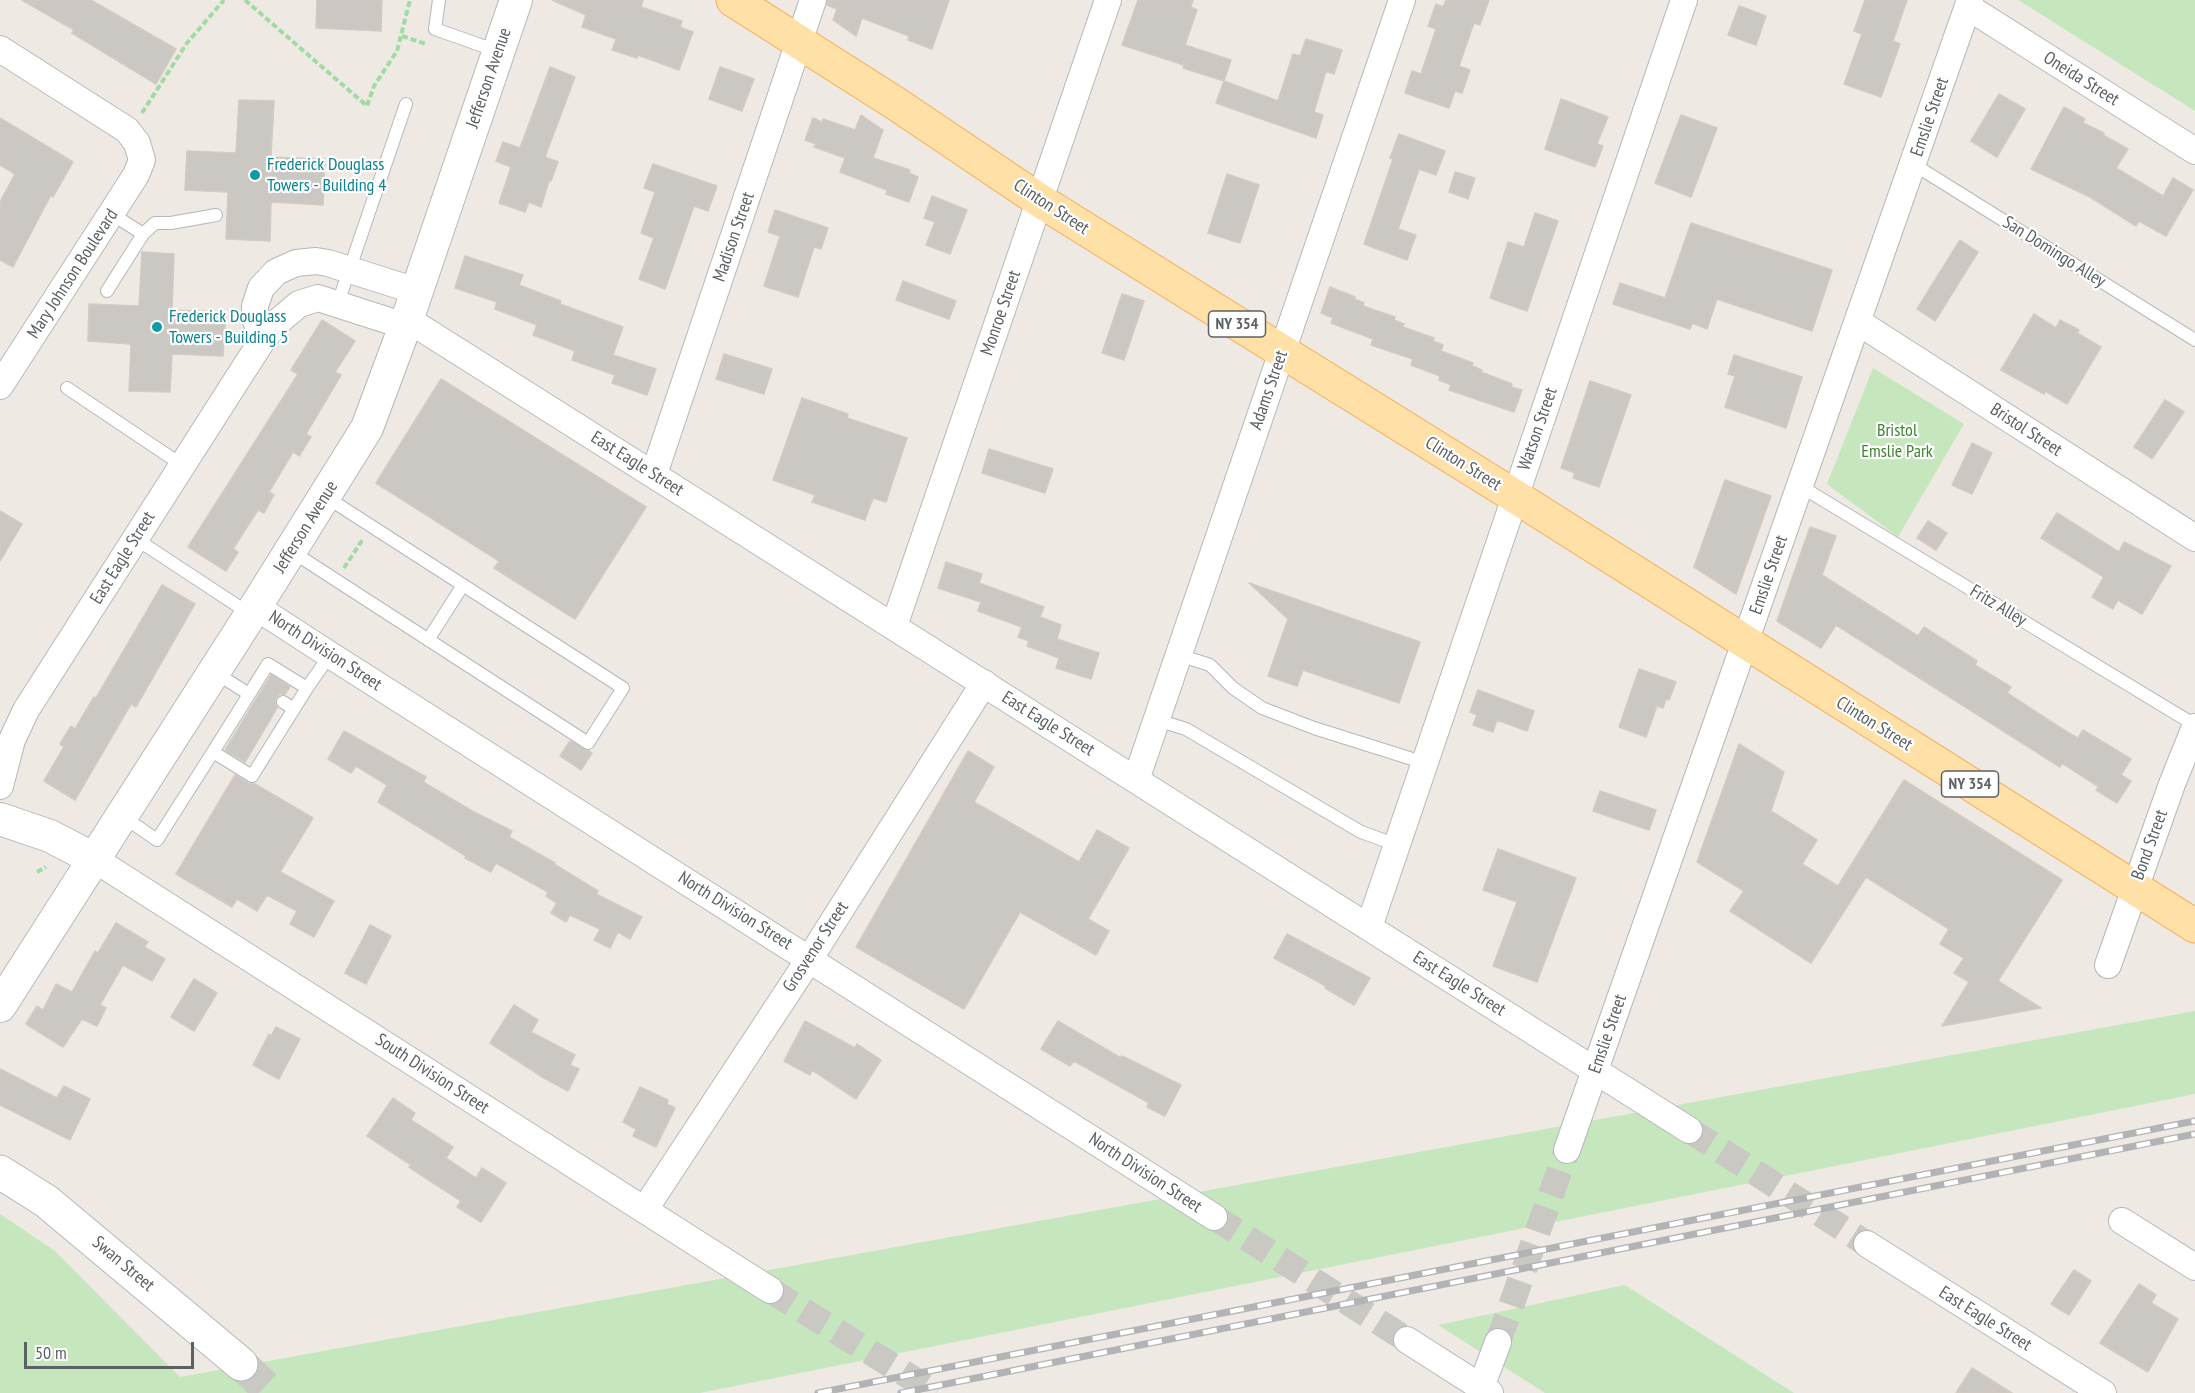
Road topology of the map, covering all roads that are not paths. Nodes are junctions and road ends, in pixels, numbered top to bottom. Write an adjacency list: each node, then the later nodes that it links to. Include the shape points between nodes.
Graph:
1 (439, 0): 11 (lane, via 435,29)
2 (516, 0): 11 (street, Jefferson Avenue)
3 (733, 0): 9 (main road, Clinton Street / NY 354)
4 (813, 0): 9 (street, Madison Street)
5 (1108, 0): 15 (street, Monroe Street)
6 (1402, 0): 26 (street, Adams Street)
7 (1684, 0): 33 (street, Watson Street)
8 (1969, 3): 13 (street, Oneida Street); 14 (street, Emslie Street)
9 (800, 42): 15 (main road, Clinton Street / NY 354); 30 (street, Madison Street)
10 (0, 49): 16 (street, Mary Johnson Boulevard, via 127,130 137,143 142,160)
11 (498, 52): 22 (street, Jefferson Avenue)
12 (406, 104): 19 (lane)
13 (2195, 151)
14 (1913, 164): 23 (street, Emslie Street); 25 (lane, San Domingo Alley)
15 (1039, 200): 26 (main road, Clinton Street / NY 354); 39 (street, Monroe Street)
16 (112, 214): 18 (lane); 27 (street, Mary Johnson Boulevard)
17 (216, 215): 18 (lane, via 155,223)
18 (143, 234): 20 (lane)
19 (350, 269): 21 (lane); 22 (street, East Eagle Street); 24 (street, East Eagle Street, via 316,261 296,263 276,272 261,288 255,306 255,319)
20 (107, 291)
21 (338, 303): 22 (street, East Eagle Street); 24 (street, East Eagle Street, via 318,298 299,304)
22 (409, 312): 30 (street, East Eagle Street); 32 (street, Jefferson Avenue, via 367,428)
23 (1858, 322): 31 (street, Emslie Street); 34 (street, Bristol Street)
24 (264, 338): 29 (street, East Eagle Street)
25 (2195, 340)
26 (1282, 352): 33 (main road, Clinton Street / NY 354); 43 (street, Adams Street)
27 (0, 386)
28 (67, 388): 29 (lane)
29 (182, 465): 35 (street, East Eagle Street)
30 (654, 474): 39 (street, East Eagle Street)
31 (1800, 486): 41 (street, Emslie Street); 52 (lane, Fritz Alley)
32 (326, 496): 36 (street, Jefferson Avenue); 37 (lane)
33 (1516, 497): 41 (main road, Clinton Street / NY 354); 57 (street, Watson Street)
34 (2195, 538)
35 (136, 539): 38 (lane); 59 (street, East Eagle Street, via 21,719)
36 (291, 551): 38 (street, Jefferson Avenue); 40 (lane)
37 (463, 585): 40 (lane); 40 (lane, via 623,688 588,743)
38 (254, 610): 42 (street, North Division Street); 44 (street, Jefferson Avenue)
39 (894, 626): 45 (street, East Eagle Street)
40 (428, 640)
41 (1745, 643): 64 (main road, Clinton Street / NY 354); 70 (street, Emslie Street)
42 (330, 655): 47 (lane); 67 (street, North Division Street)
43 (1179, 655): 50 (street, Adams Street); 57 (lane, via 1209,665 1262,708)
44 (214, 672): 46 (lane); 60 (street, Jefferson Avenue)
45 (984, 683): 58 (street, East Eagle Street); 67 (street, Grosvenor Street)
46 (255, 688): 47 (lane, via 268,664); 55 (lane)
47 (307, 688): 49 (lane)
48 (283, 702): 49 (lane)
49 (294, 709): 53 (lane)
50 (1157, 720): 58 (street, Adams Street); 62 (lane, via 1186,729 1361,832)
51 (268, 723): 53 (lane)
52 (2195, 726): 64 (street, Bond Street)
53 (280, 730): 56 (lane)
54 (254, 746): 56 (lane)
55 (213, 752): 56 (lane, via 252,776); 60 (lane, via 158,840)
56 (266, 754)
57 (1425, 763): 62 (street, Watson Street)
58 (1136, 780): 66 (street, East Eagle Street)
59 (0, 786)
60 (122, 816): 63 (street, Jefferson Avenue)
61 (0, 819): 63 (street, via 50,836)
62 (1397, 845): 66 (street, Watson Street)
63 (94, 859): 69 (street, Jefferson Avenue); 74 (street, South Division Street)
64 (2135, 888): 65 (main road, Clinton Street / NY 354); 68 (street, Bond Street)
65 (2195, 926)
66 (1369, 927): 70 (street, East Eagle Street)
67 (810, 958): 74 (street, Grosvenor Street); 75 (street, North Division Street)
68 (2108, 965)
69 (0, 1006)
70 (1596, 1070): 71 (street, East Eagle Street); 72 (street, Emslie Street)
71 (1689, 1130)
72 (1568, 1150)
73 (0, 1172): 82 (main road, Swan Street, via 46,1201)
74 (645, 1209): 79 (street, South Division Street)
75 (1214, 1217)
76 (2122, 1221): 78 (street)
77 (1867, 1244): 84 (street, East Eagle Street)
78 (2195, 1267)
79 (770, 1290)
80 (1407, 1341): 83 (street)
81 (1498, 1342): 83 (street)
82 (241, 1364)
83 (1483, 1391)
84 (2103, 1393)

